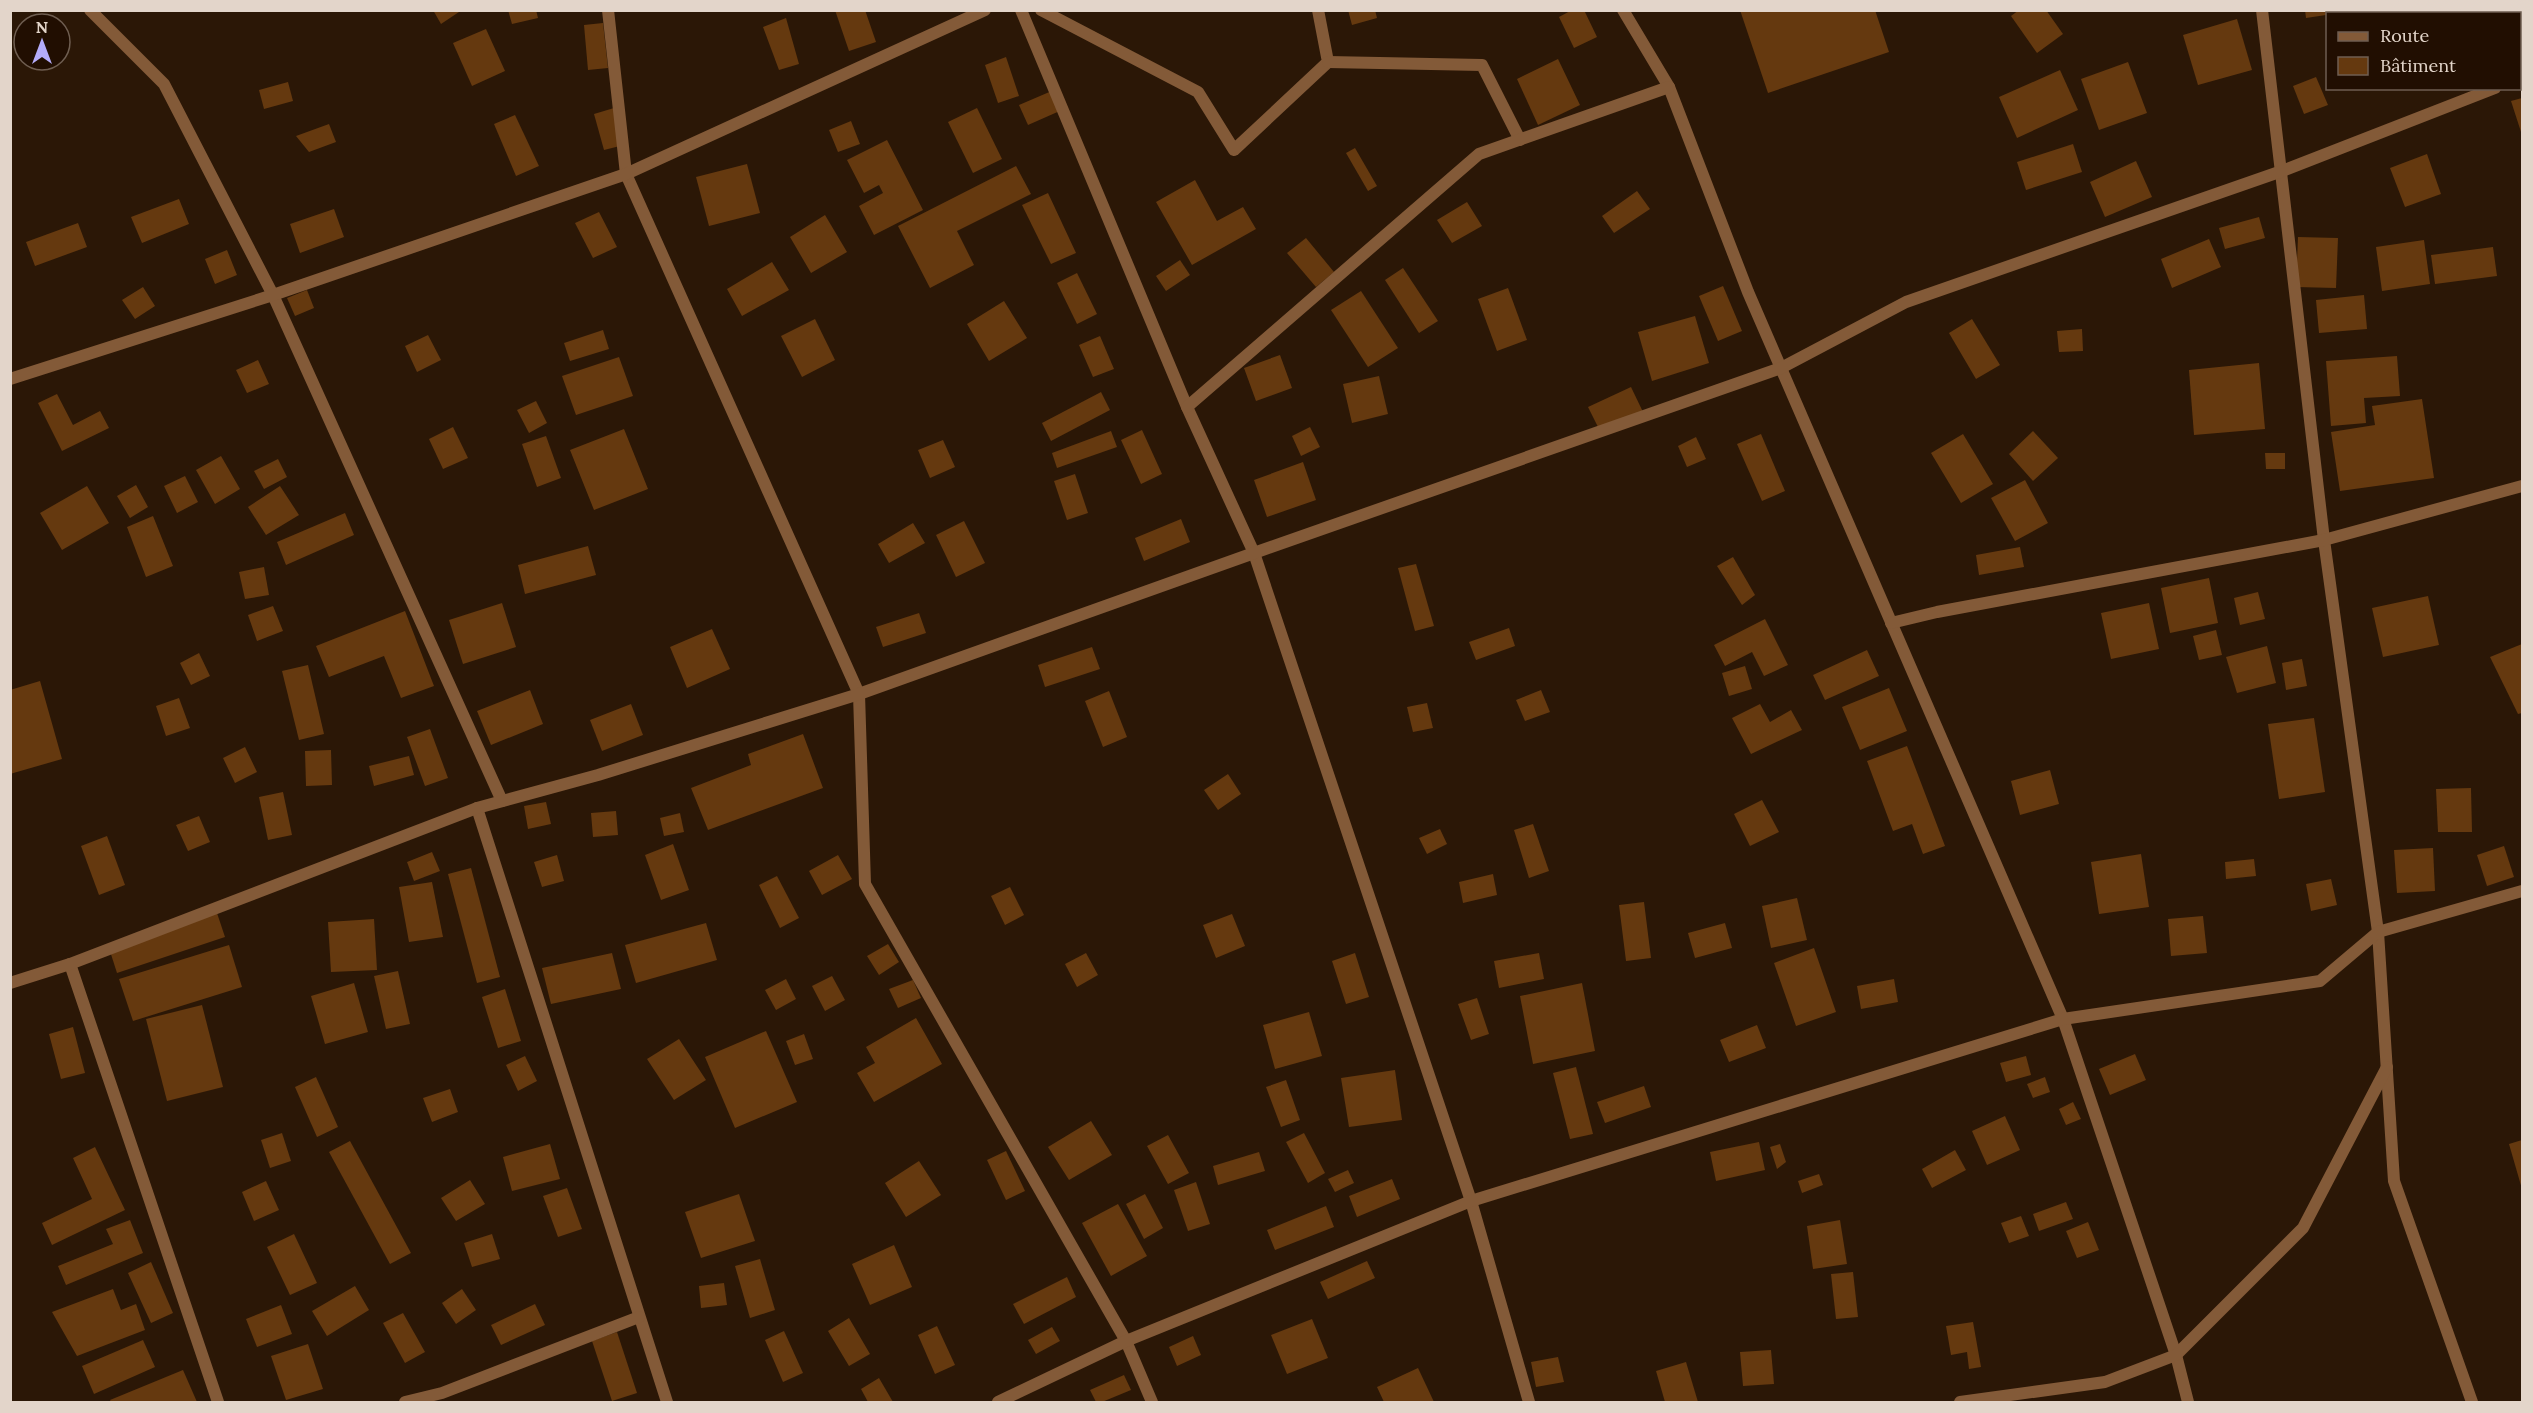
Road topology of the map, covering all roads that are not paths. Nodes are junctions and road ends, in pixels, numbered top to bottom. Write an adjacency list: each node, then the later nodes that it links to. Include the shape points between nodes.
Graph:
1 (90, 10): 15 (street, via 164,84)
2 (608, 10): 14 (street)
3 (985, 10): 14 (street)
4 (1021, 10): 18 (street)
5 (1041, 10): 9 (street, via 1198,92 1234,150)
6 (1318, 10): 9 (street)
7 (1623, 10): 10 (street)
8 (2262, 10): 13 (street)
9 (1328, 62): 12 (street, via 1482,65)
10 (1669, 87): 12 (street); 16 (street)
11 (2490, 90): 13 (street)
12 (1520, 140): 18 (street, via 1479,154)
13 (2282, 171): 16 (street, via 1906,302); 20 (street)
14 (626, 174): 15 (street); 23 (street)
15 (273, 296): 17 (street); 24 (street)
16 (1781, 368): 21 (street); 22 (street)
17 (10, 379)
18 (1187, 407): 21 (street)
19 (2523, 486): 20 (street)
20 (2324, 540): 22 (street, via 1937,612); 27 (street)
21 (1254, 552): 23 (street); 32 (street)
22 (1891, 624): 30 (street)
23 (859, 694): 24 (street); 34 (street, via 865,884)
24 (502, 801): 25 (street)
25 (477, 808): 28 (street); 33 (street)
26 (2523, 891): 27 (street)
27 (2378, 932): 30 (street, via 2320,981); 31 (street)
28 (70, 964): 29 (street); 36 (street)
29 (10, 983)
30 (2063, 1019): 32 (street); 35 (street)
31 (2387, 1067): 35 (street, via 2303,1228); 44 (street, via 2394,1181)
32 (1471, 1201): 34 (street); 41 (street)
33 (639, 1317): 37 (street, via 442,1393); 38 (street)
34 (1126, 1341): 39 (street); 40 (street)
35 (2176, 1355): 42 (street, via 2105,1382); 43 (street)
36 (218, 1402)
37 (405, 1402)
38 (667, 1402)
39 (998, 1402)
40 (1152, 1402)
41 (1530, 1402)
42 (1960, 1402)
43 (2188, 1402)
44 (2472, 1402)

